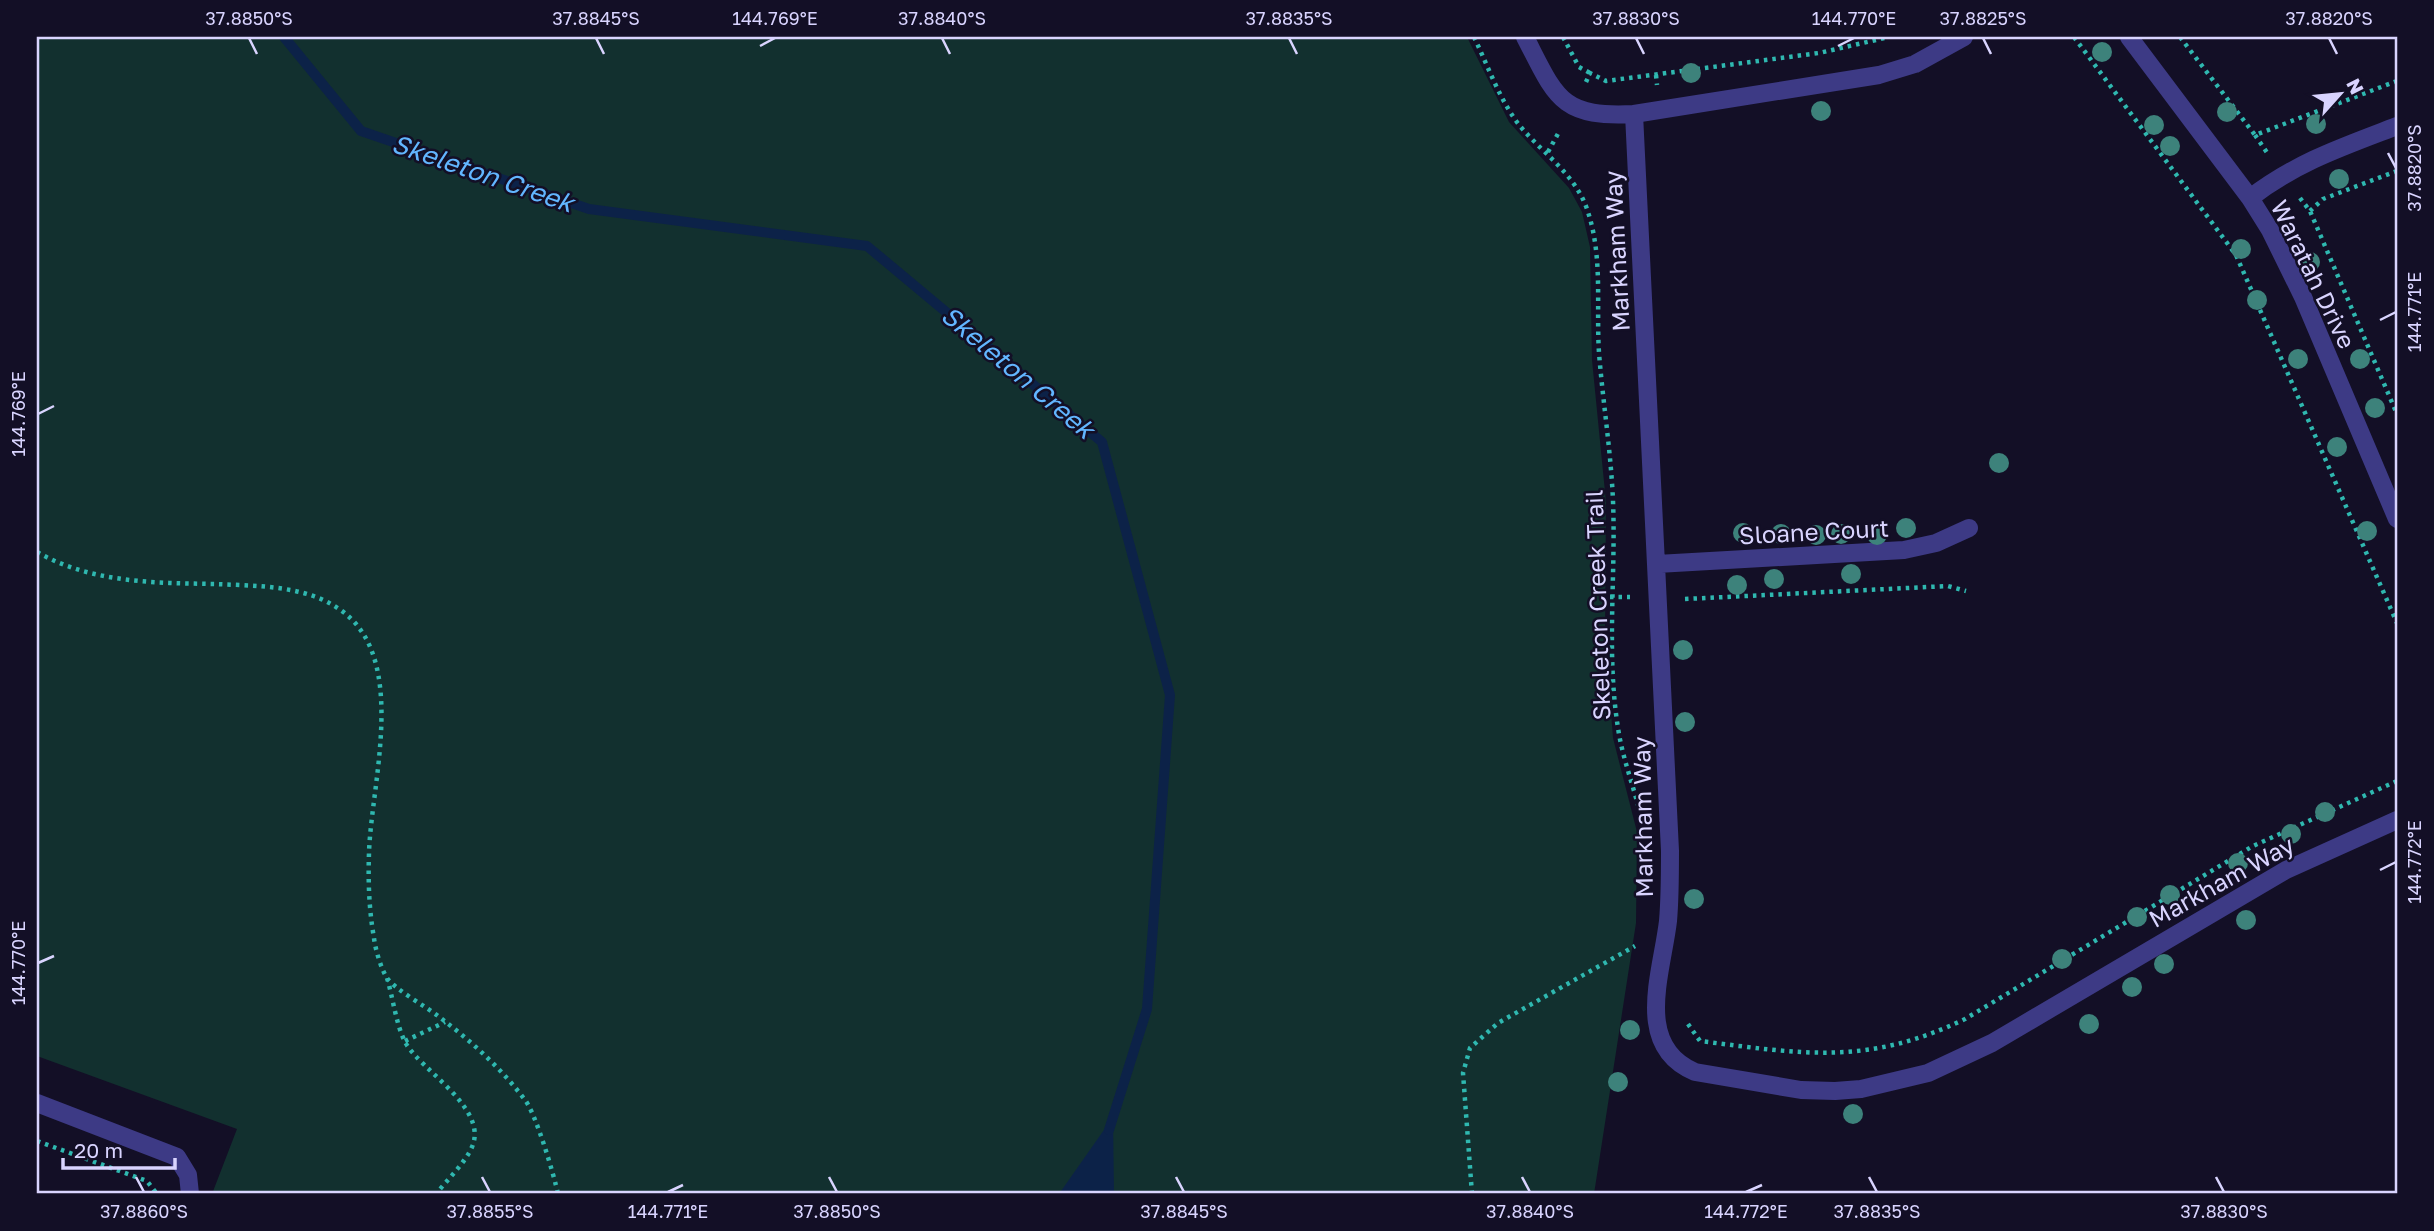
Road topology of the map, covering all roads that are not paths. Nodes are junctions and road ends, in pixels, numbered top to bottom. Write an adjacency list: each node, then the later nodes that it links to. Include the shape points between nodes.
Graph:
1 (1525, 37): 4 (street, via 1558,96 1573,107 1600,116)
2 (1964, 37): 4 (street, via 1915,64 1879,75)
3 (2129, 37): 6 (street, Waratah Drive)
4 (1634, 114): 9 (street, Markham Way)
5 (2397, 126): 6 (street, via 2281,173)
6 (2250, 198): 7 (street, Waratah Drive, via 2303,297)
7 (2397, 519)
8 (1969, 528): 9 (street, Sloane Court, via 1936,543 1904,550)
9 (1657, 564): 10 (street, Markham Way, via 1670,889 1655,1018 1664,1048 1695,1072 1801,1090 1835,1091 1928,1073 1992,1043 2286,870)
10 (2397, 820)
11 (37, 1103): 12 (street, via 177,1157 188,1175)
12 (190, 1194)

